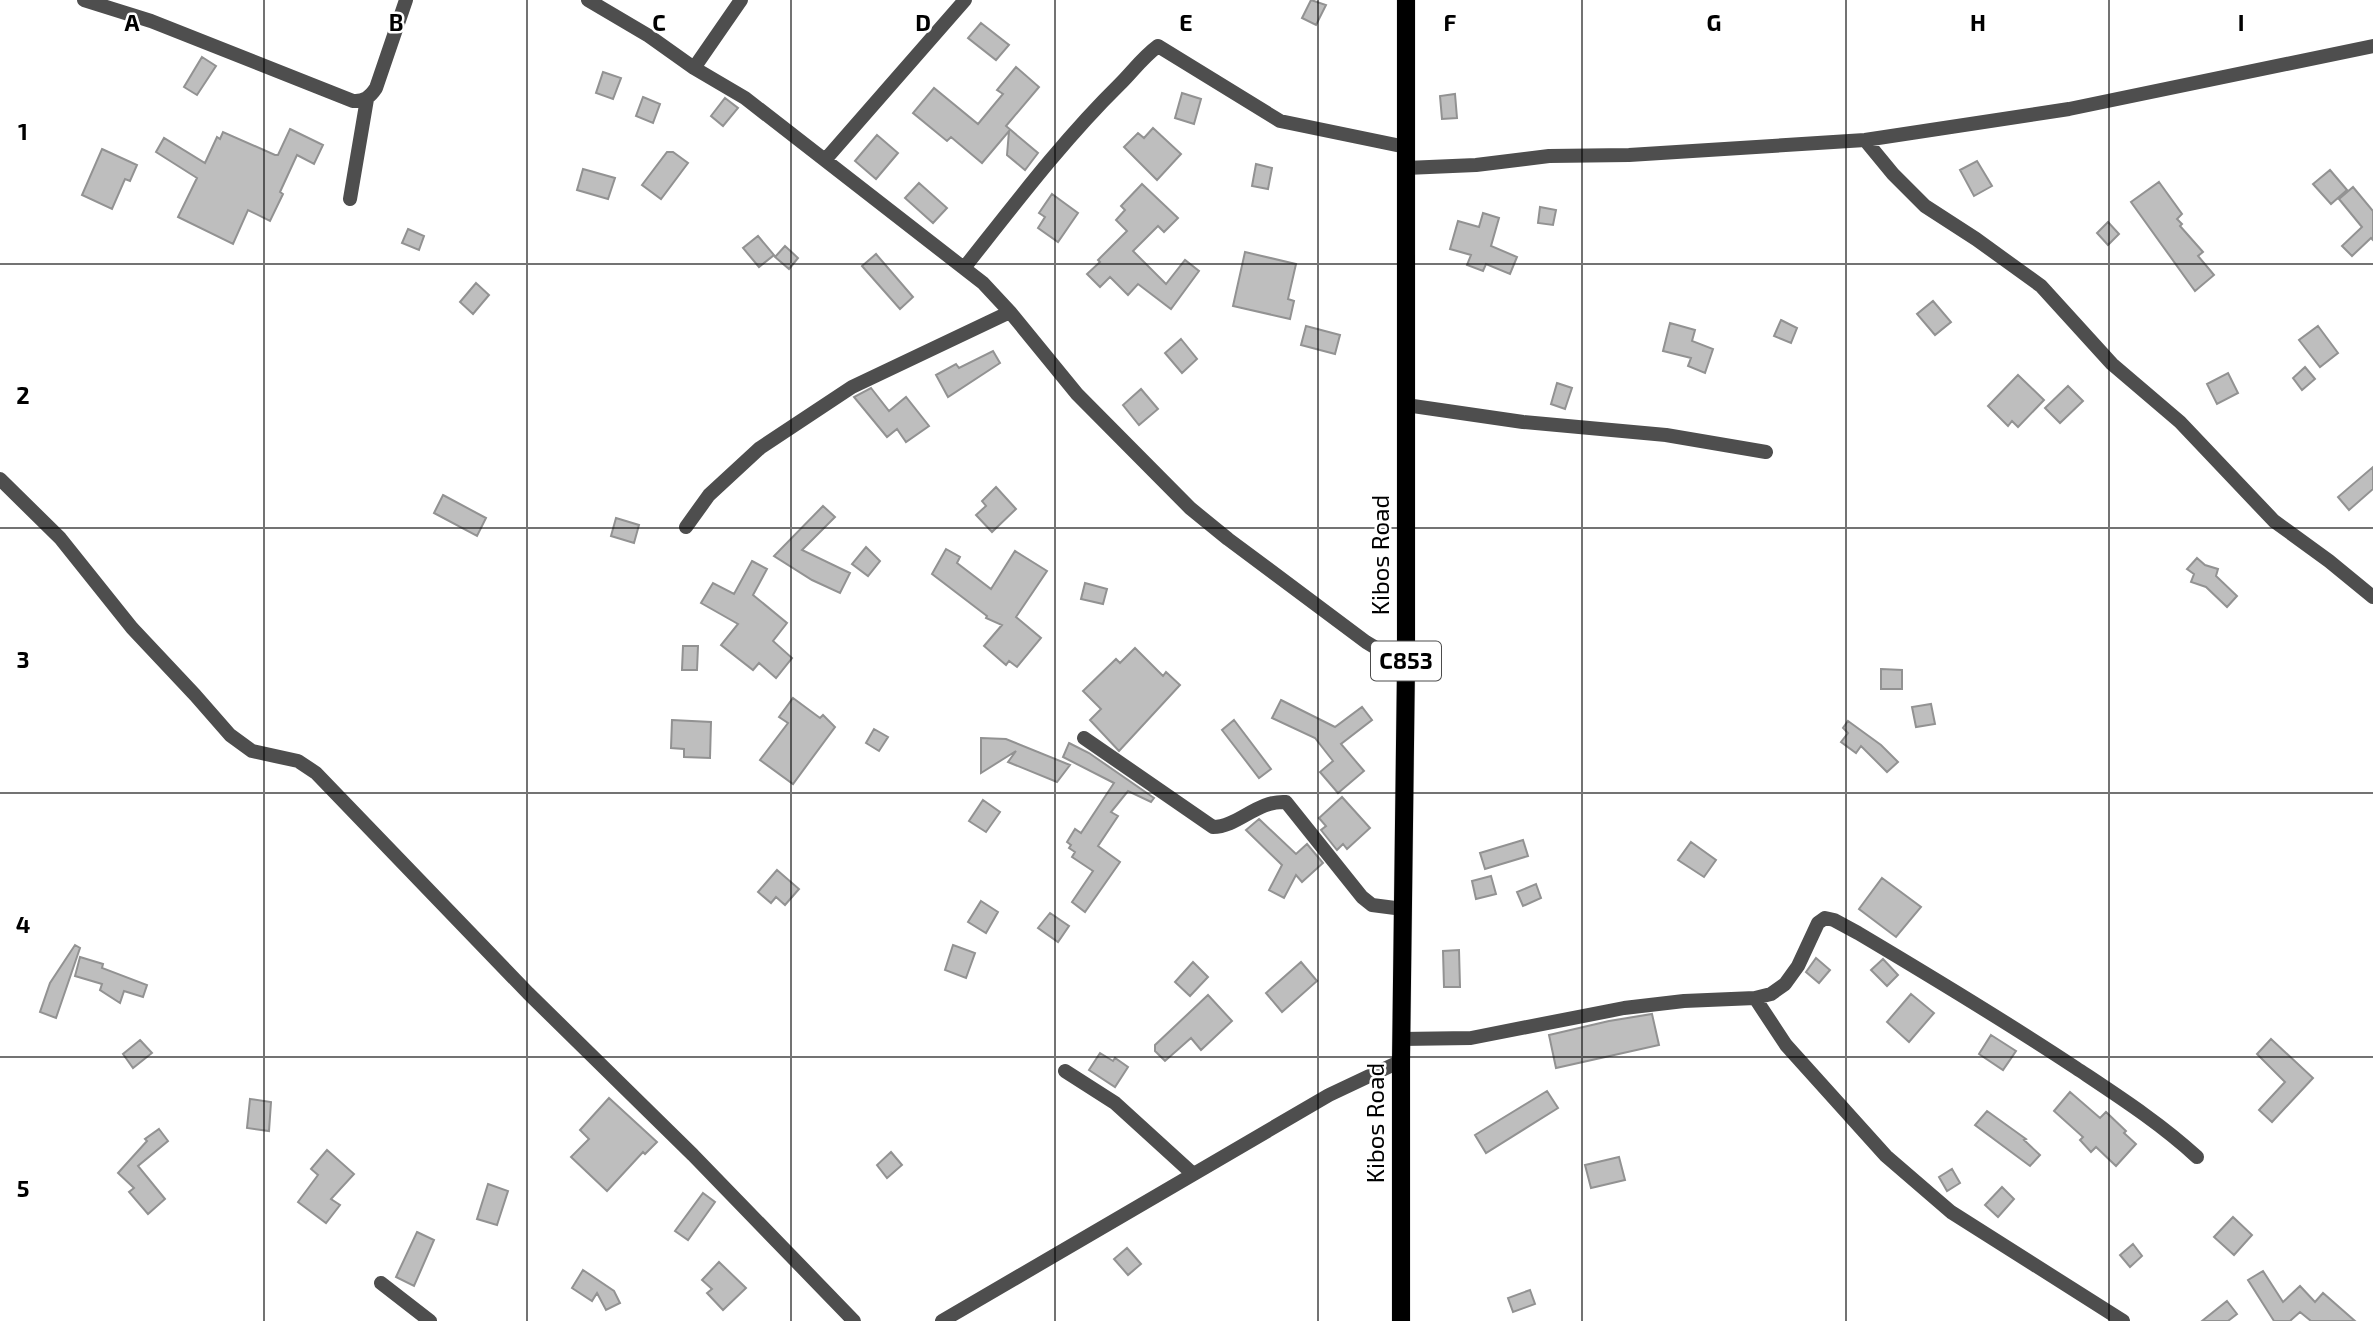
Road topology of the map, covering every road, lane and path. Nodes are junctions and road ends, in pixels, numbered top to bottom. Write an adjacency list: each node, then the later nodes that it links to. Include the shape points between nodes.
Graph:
1 (84, 0): 9 (street, via 151,21 353,101)
2 (406, 0): 9 (street, via 376,89)
3 (588, 0): 8 (street)
4 (741, 0): 8 (street)
5 (965, 0): 12 (street)
6 (1406, 0): 11 (main road, Kibos Road / C853)
7 (2373, 46): 10 (street, via 2069,109)
8 (694, 68): 12 (street, via 746,98)
9 (367, 99): 14 (street)
10 (1865, 140): 13 (street); 21 (street, via 1925,206 2041,286 2112,364 2180,422 2274,521)
11 (1406, 147): 13 (main road, Kibos Road / C853); 15 (street, via 1280,121 1158,46 1087,116)
12 (825, 160): 15 (street)
13 (1406, 168): 17 (main road, Kibos Road / C853)
14 (350, 198)
15 (964, 268): 16 (street)
16 (1010, 312): 20 (street, via 852,387 760,448 709,495); 22 (street, via 1077,394 1190,508 1355,634)
17 (1406, 405): 18 (street, via 1666,435); 22 (main road, Kibos Road / C853)
18 (1766, 452)
19 (0, 479): 33 (street, via 61,538 132,628 230,735 252,751 298,761 316,773)
20 (686, 527)
21 (2373, 597)
22 (1406, 666): 24 (main road, Kibos Road / C853)
23 (1084, 738): 24 (street, via 1213,827 1227,825 1261,806 1286,802 1362,897 1372,905)
24 (1403, 909): 26 (main road, Kibos Road / C853)
25 (1755, 998): 26 (street, via 1624,1008 1471,1038); 29 (street, via 1772,994 1785,984 1818,923 1825,918 1834,920 2002,1019 2131,1105); 36 (street, via 1786,1045 1886,1156 1951,1212)
26 (1401, 1039): 27 (main road, Kibos Road / C853)
27 (1401, 1061): 30 (street, via 1329,1095); 35 (main road, Kibos Road / C853)
28 (1065, 1071): 30 (street, via 1115,1103)
29 (2197, 1157)
30 (1193, 1174): 34 (street)
31 (382, 1283): 32 (street)
32 (430, 1321)
33 (854, 1321)
34 (942, 1321)
35 (1401, 1321)
36 (2123, 1321)

